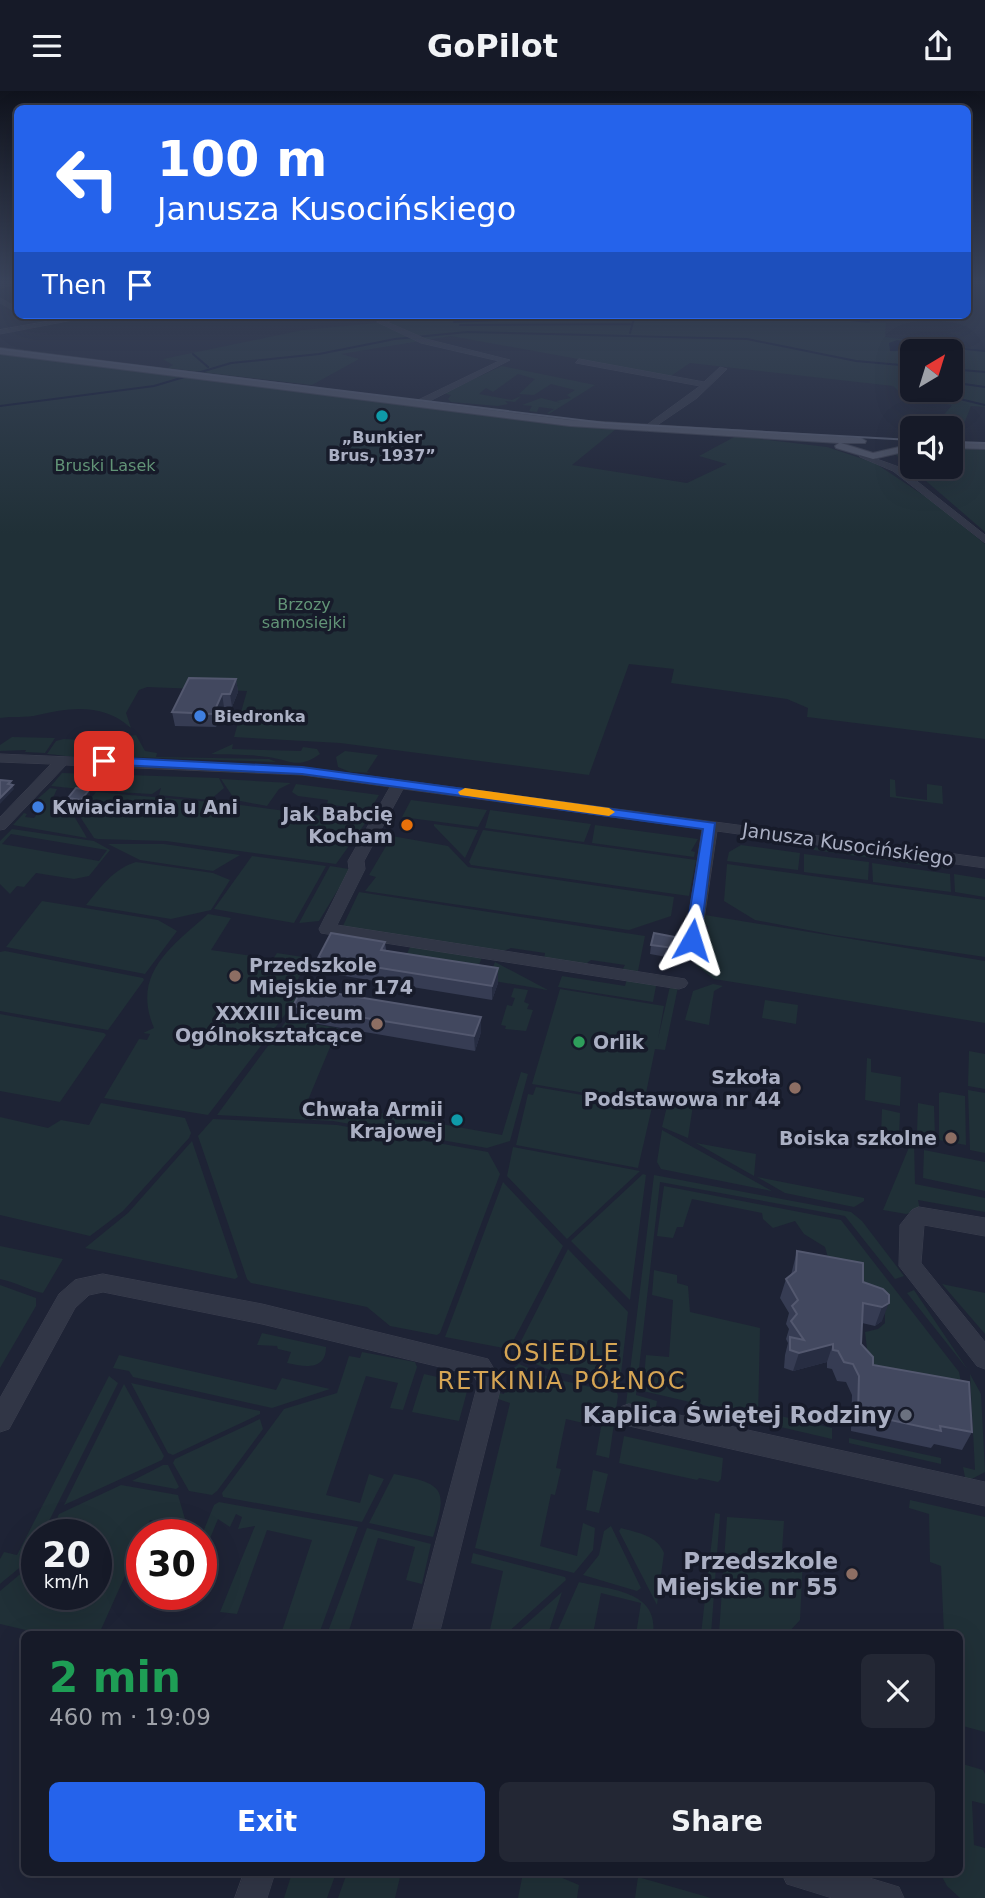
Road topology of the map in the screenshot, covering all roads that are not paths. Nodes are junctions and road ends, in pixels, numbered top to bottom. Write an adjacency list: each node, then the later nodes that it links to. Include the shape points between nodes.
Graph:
1 (117, 365): 6 (main road)
2 (495, 365): 6 (street)
3 (603, 365): 5 (street)
4 (723, 369): 5 (street)
5 (708, 384): 7 (street)
6 (419, 403): 7 (main road)
7 (647, 429): 8 (main road)
8 (810, 439): 9 (main road); 12 (main road)
9 (861, 441): 12 (main road); 14 (main road)
10 (963, 445): 11 (main road)
11 (985, 446)
12 (849, 448): 15 (main road)
13 (900, 448): 14 (main road)
14 (888, 450): 15 (main road); 16 (street)
15 (863, 454): 16 (street)
16 (897, 469): 17 (street)
17 (985, 540)
18 (0, 758): 19 (street, Janusza Kusocińskiego)
19 (63, 760): 20 (street, Janusza Kusocińskiego, via 263,768); 21 (street)
20 (399, 783): 22 (street, Janusza Kusocińskiego); 25 (street, via 356,862 357,869 327,929)
21 (0, 826)
22 (710, 826): 23 (street, Janusza Kusocińskiego); 24 (street)
23 (985, 863)
24 (692, 940)
25 (678, 983)
26 (985, 1227): 27 (street, via 916,1218 911,1225 910,1266)
27 (985, 1359)
28 (629, 1415): 30 (street)
29 (0, 1421): 31 (street, via 67,1301 83,1287 103,1283 262,1314 480,1366 487,1373 489,1388)
30 (985, 1494)
31 (426, 1631)
32 (259, 1876): 34 (street)
33 (809, 1876): 35 (street)
34 (251, 1898)
35 (888, 1898)

